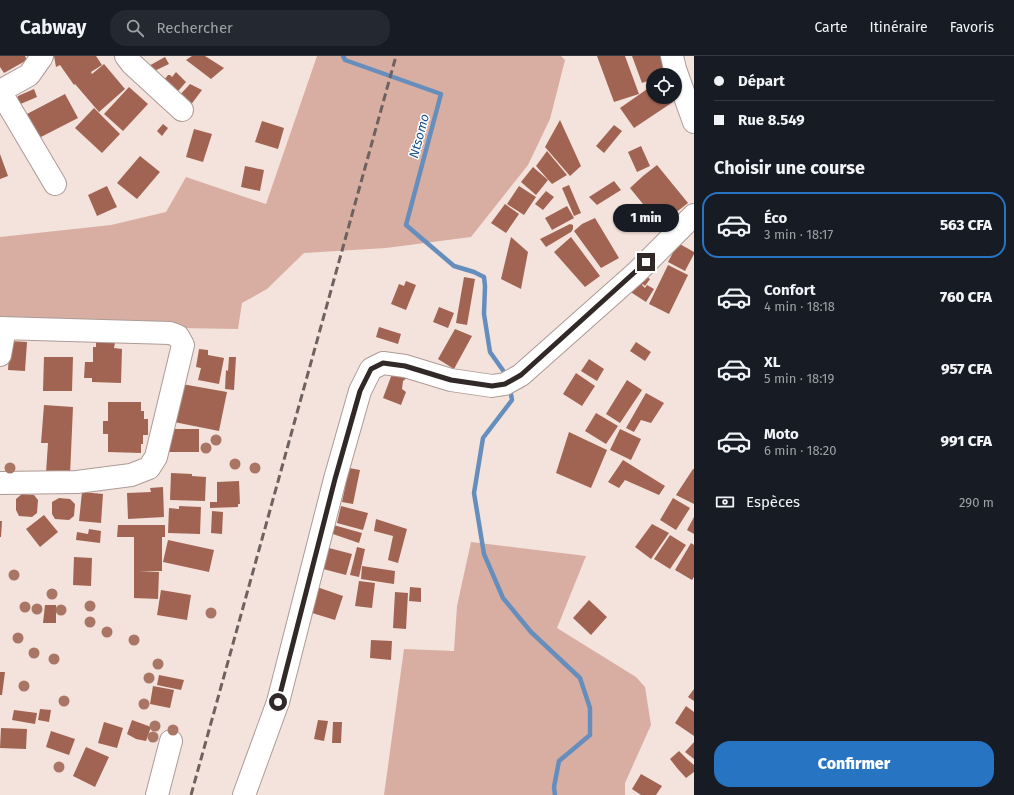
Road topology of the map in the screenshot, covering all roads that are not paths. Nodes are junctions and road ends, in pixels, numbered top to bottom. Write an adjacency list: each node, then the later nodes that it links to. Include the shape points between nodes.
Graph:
1 (42, 56): 4 (street, via 29,75)
2 (126, 56): 5 (street)
3 (680, 66): 6 (street)
4 (0, 91): 7 (street)
5 (182, 110)
6 (694, 122)
7 (55, 184)
8 (694, 215): 14 (street, via 637,272 521,375 505,384 492,386 451,380 405,366 383,363 371,369 360,391 335,479 278,702)
9 (3, 328): 10 (street); 11 (street, via 170,333 178,336 183,346 156,457 149,468 131,475 77,482)
10 (0, 355)
11 (0, 483)
12 (171, 741): 13 (street)
13 (157, 795)
14 (244, 795)

